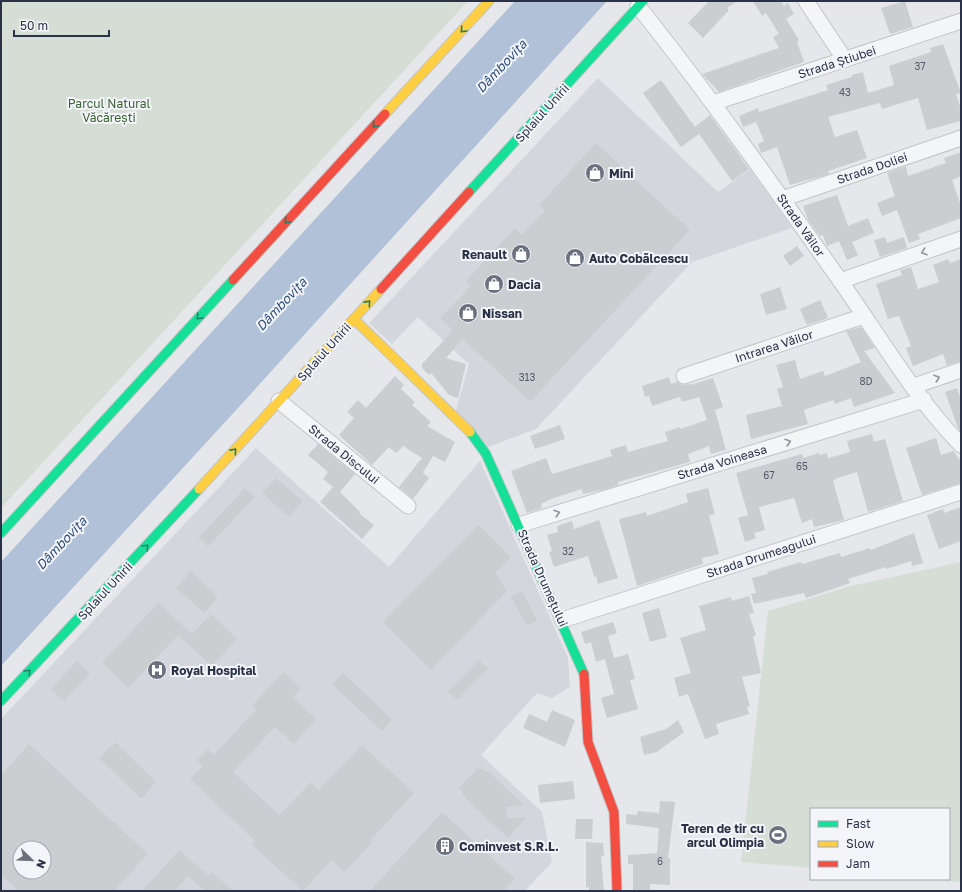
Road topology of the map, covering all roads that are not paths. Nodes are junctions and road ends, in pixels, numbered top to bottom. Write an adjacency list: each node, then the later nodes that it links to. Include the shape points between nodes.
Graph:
1 (490, 1): 22 (main road, one-way to 22)
2 (806, 1): 5 (street)
3 (641, 4): 6 (street, Strada Văilor); 12 (main road, Splaiul Unirii, one-way to 3)
4 (961, 21): 5 (street, Strada Știubei)
5 (845, 60): 6 (street, Strada Știubei)
6 (713, 103): 8 (street, Strada Văilor)
7 (961, 138): 8 (street, Strada Doliei)
8 (782, 199): 10 (street, Strada Văilor)
9 (961, 239): 10 (street, one-way to 10)
10 (840, 280): 11 (street, Strada Văilor)
11 (864, 316): 14 (street, Intrarea Văilor); 15 (street, Strada Văilor)
12 (354, 319): 17 (main road, Splaiul Unirii); 21 (main road, Strada Drumețului, via 472,434 486,454)
13 (961, 370): 15 (street, one-way to 13)
14 (684, 376)
15 (914, 386): 16 (street, Strada Văilor)
16 (924, 400): 18 (street, Strada Văilor); 21 (street, Strada Voineasa, one-way to 16)
17 (279, 401): 20 (street, Strada Discului); 24 (main road, Splaiul Unirii, one-way to 17)
18 (961, 445)
19 (961, 492): 23 (street, Strada Drumeagului)
20 (408, 506)
21 (519, 524): 23 (main road, Strada Drumețului)
22 (1, 533)
23 (562, 620): 25 (main road, Strada Drumețului, via 584,673 588,742 614,812)
24 (1, 701)
25 (617, 891)

